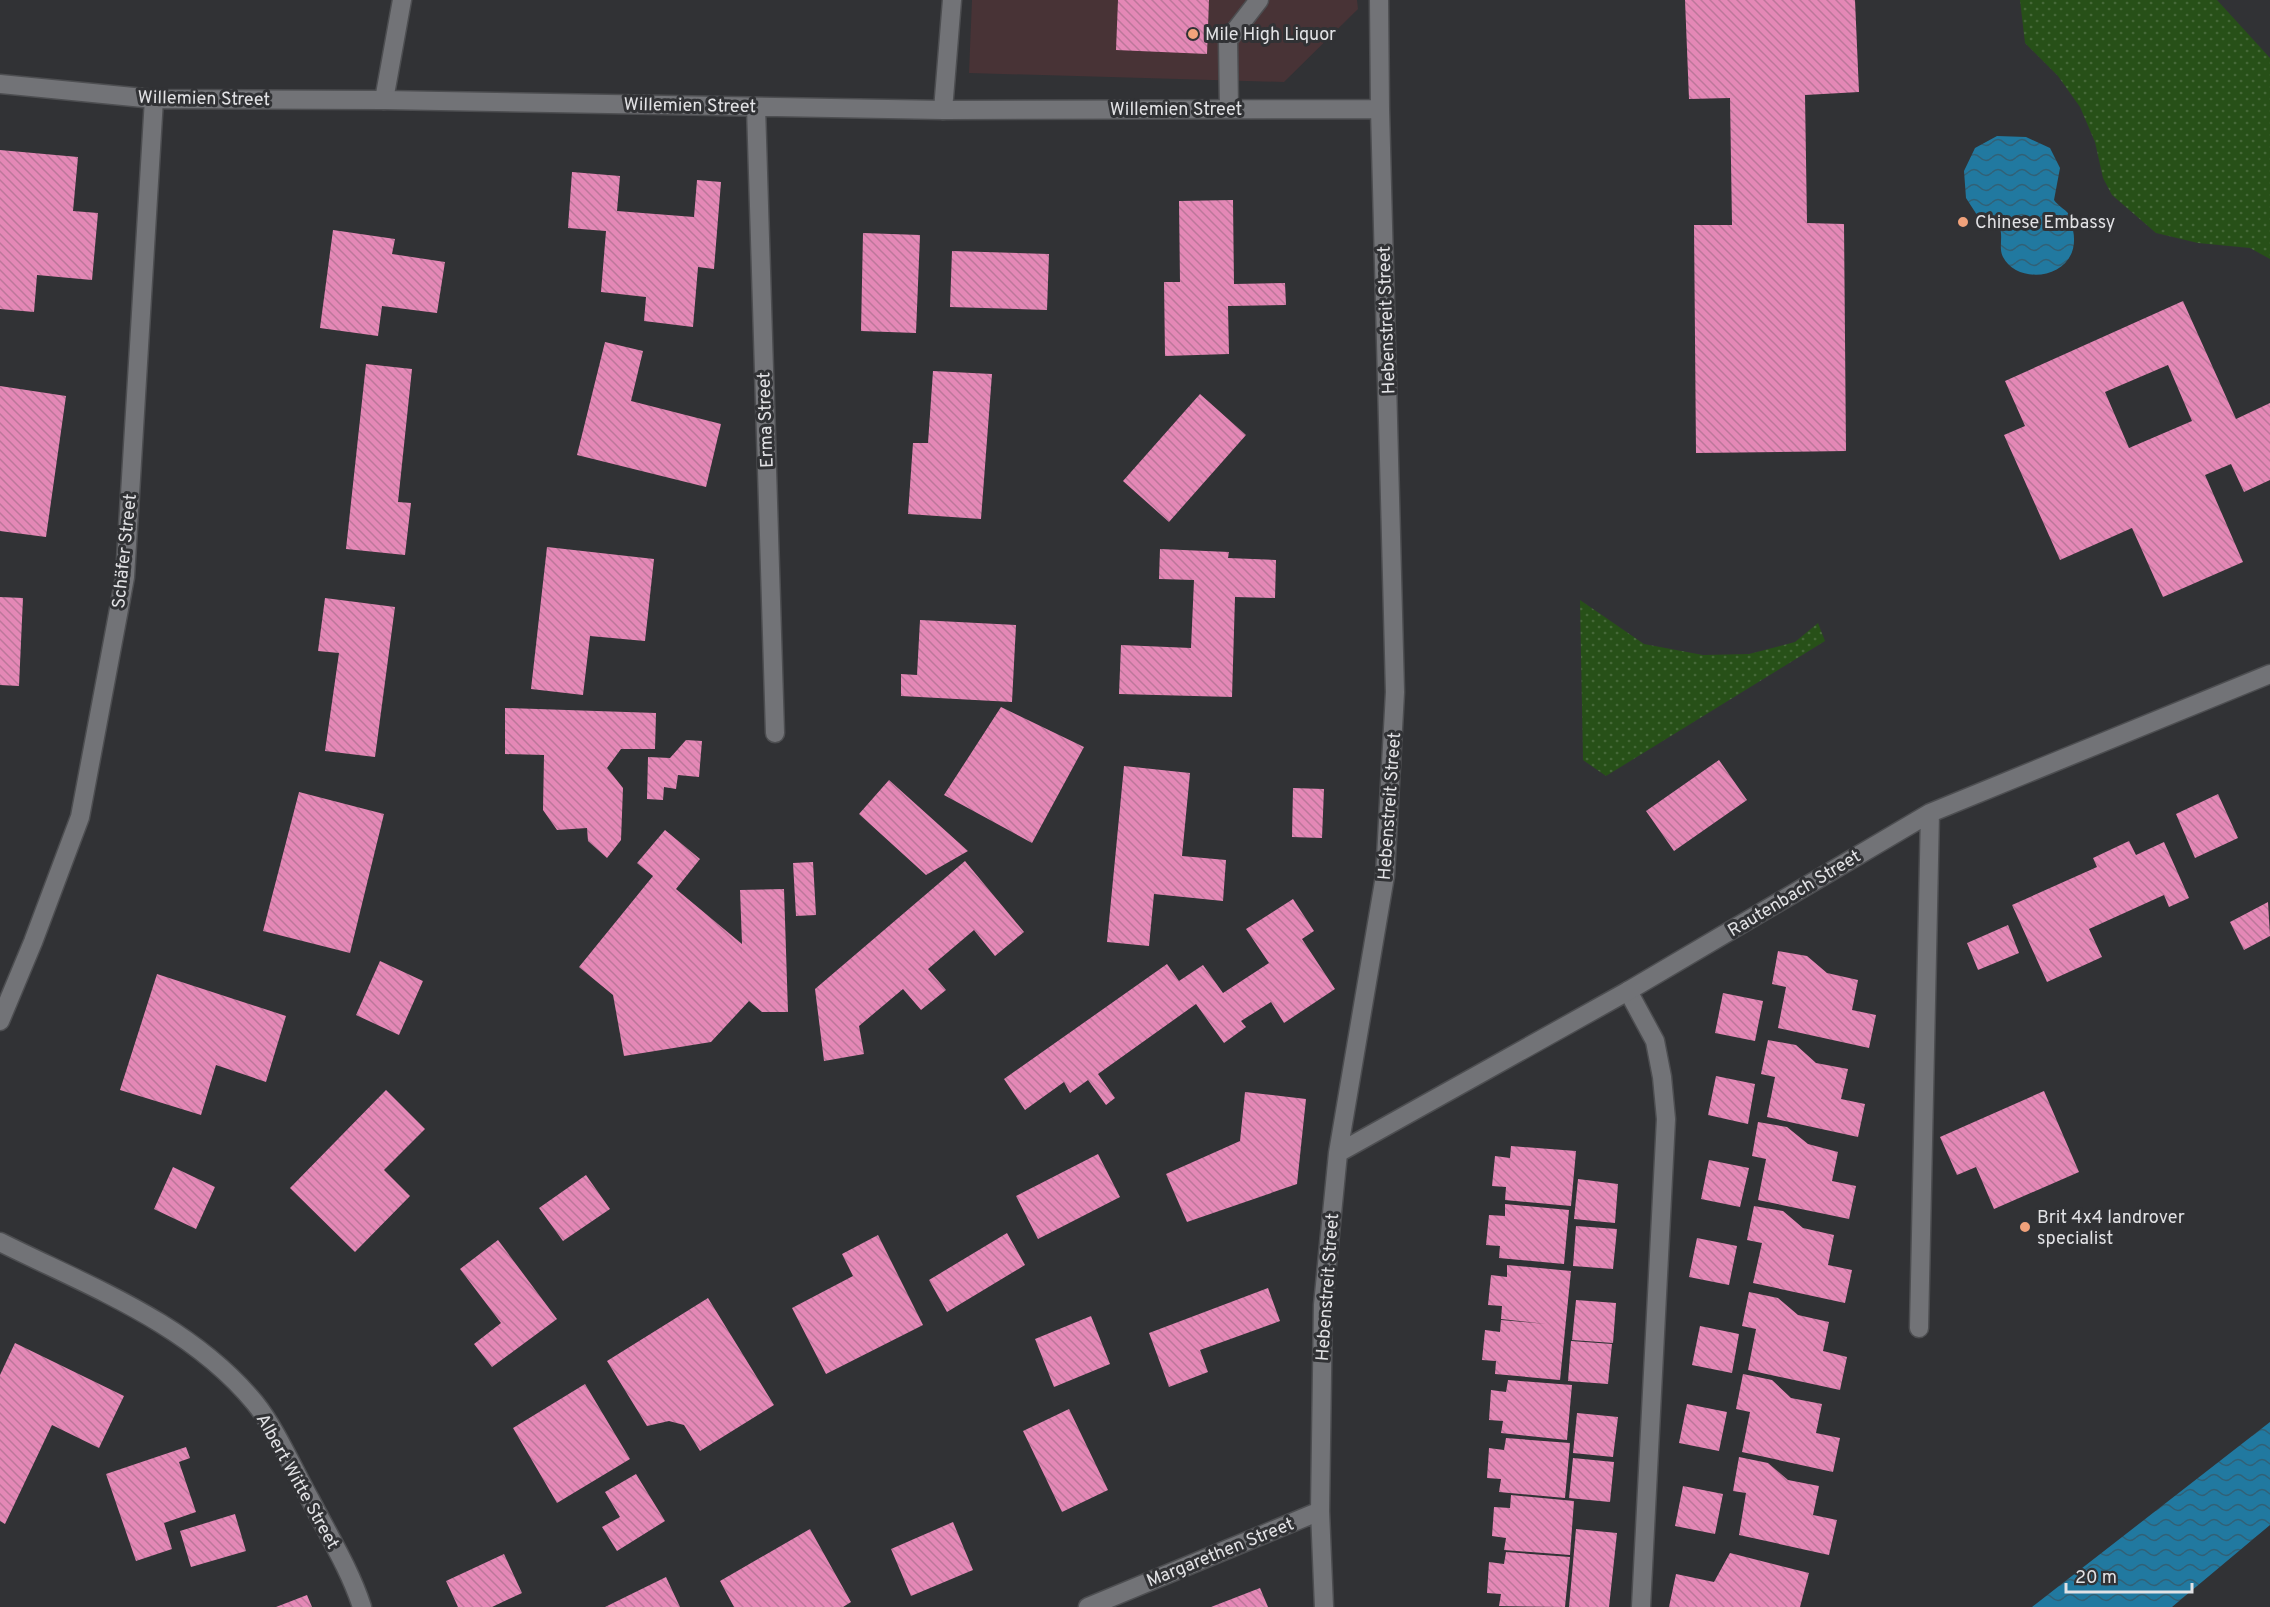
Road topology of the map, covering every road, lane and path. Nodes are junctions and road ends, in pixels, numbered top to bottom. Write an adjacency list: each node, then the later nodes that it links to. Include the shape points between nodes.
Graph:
1 (402, 0): 7 (street)
2 (952, 0): 11 (street)
3 (1259, 0): 9 (street, via 1228,40)
4 (1379, 0): 10 (street, Hebenstreit Street)
5 (0, 84): 6 (street, Willemien Street)
6 (154, 99): 7 (street, Willemien Street); 16 (street, Schäfer Street, via 125,577 80,818)
7 (384, 100): 8 (street, Willemien Street)
8 (756, 107): 11 (street, Willemien Street); 13 (street, Erma Street)
9 (1229, 109): 10 (street, Willemien Street); 11 (street, Willemien Street)
10 (1380, 109): 17 (street, Hebenstreit Street, via 1395,715 1385,876)
11 (943, 110)
12 (2270, 674): 14 (street, Rautenbach Street)
13 (775, 733)
14 (1930, 813): 15 (street, Rautenbach Street); 19 (street)
15 (1628, 991): 17 (street, Rautenbach Street); 24 (street, via 1655,1041 1666,1119)
16 (0, 1021)
17 (1338, 1153): 20 (street, Hebenstreit Street, via 1323,1305)
18 (0, 1242): 21 (street, Albert Witte Street, via 150,1316 207,1354 255,1404 282,1447 354,1582)
19 (1919, 1328)
20 (1320, 1511): 22 (street, Margarethen Street); 23 (street, Hebenstreit Street)
21 (363, 1607)
22 (1088, 1607)
23 (1324, 1607)
24 (1641, 1607)

